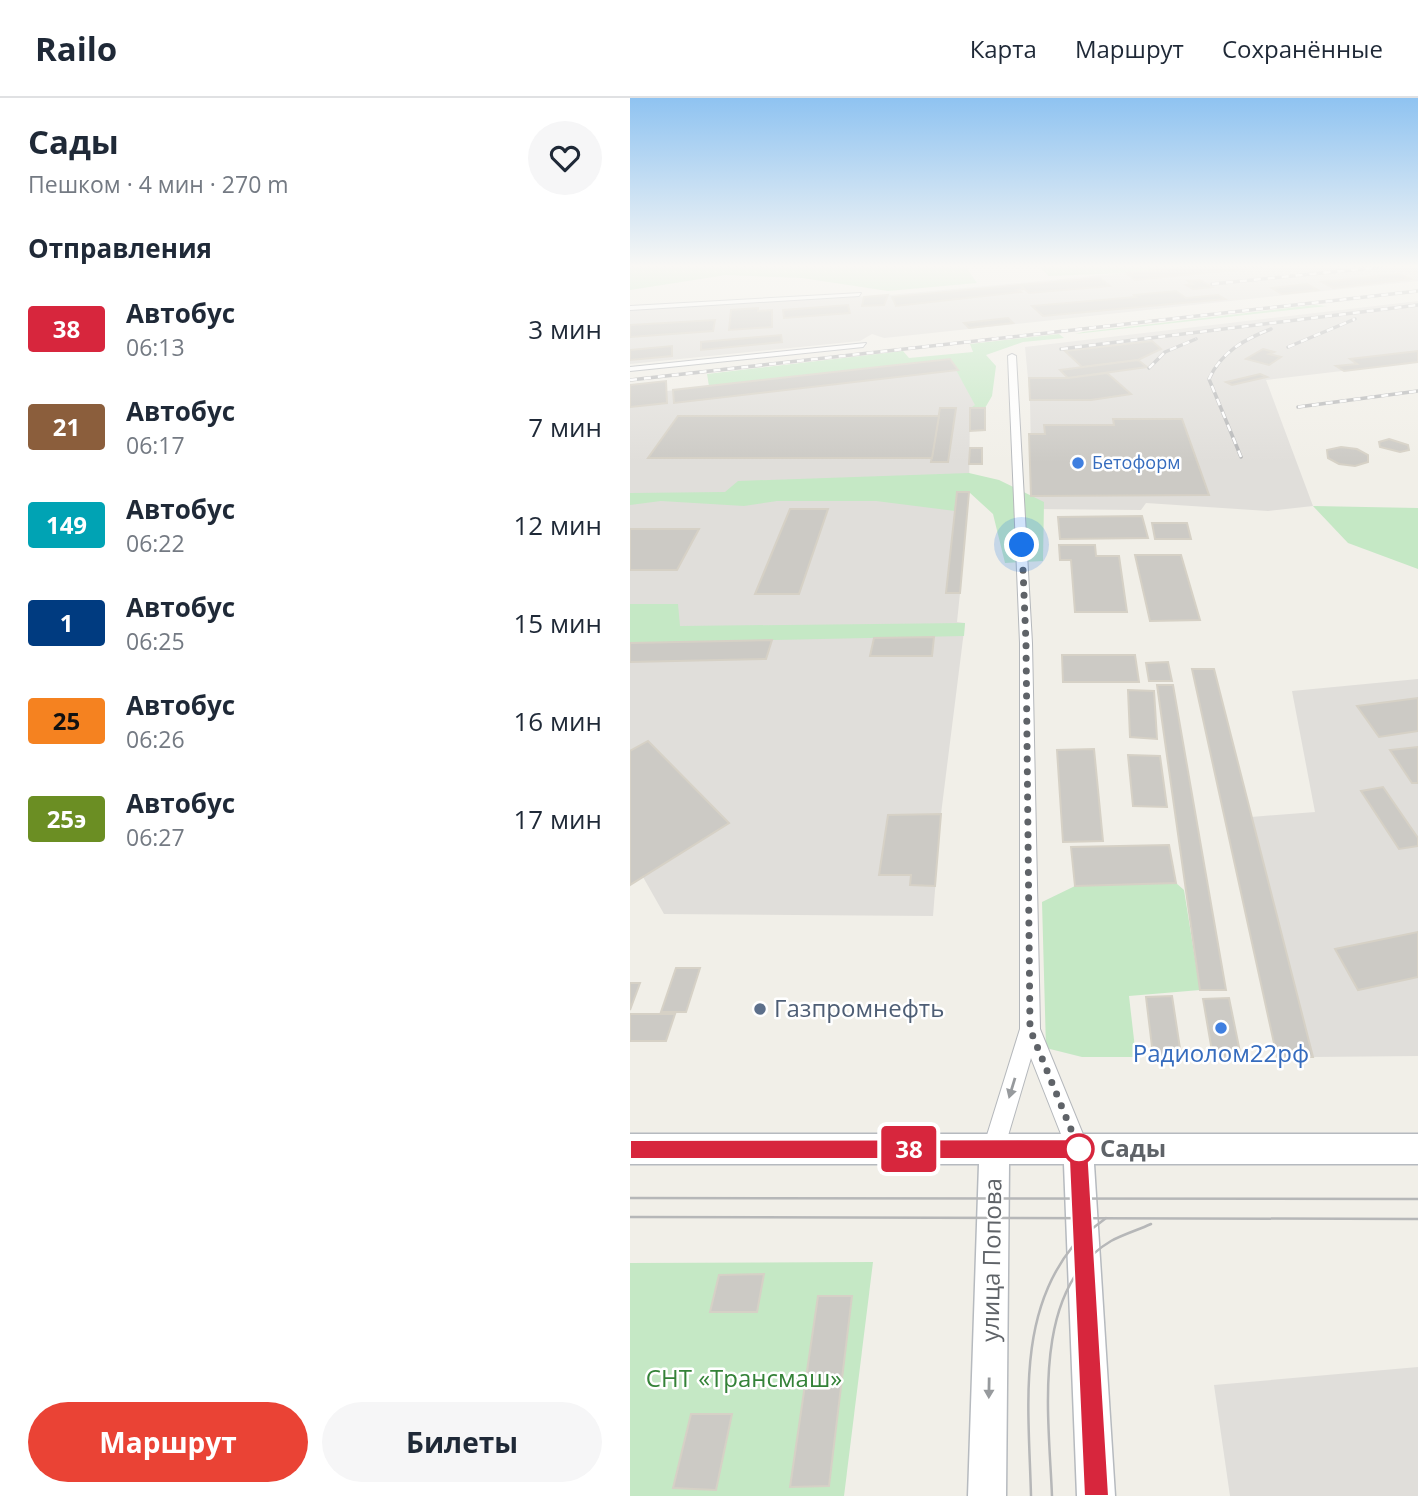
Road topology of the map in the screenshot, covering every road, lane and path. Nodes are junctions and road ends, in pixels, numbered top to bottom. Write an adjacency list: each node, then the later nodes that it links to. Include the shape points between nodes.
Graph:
1 (863, 345): 3 (street)
2 (1012, 356): 4 (street, улица Попова, via 1026,643)
3 (630, 369)
4 (1030, 1029): 5 (street, улица Попова, one-way to 5); 7 (street, улица Попова)
5 (994, 1148): 6 (main road); 7 (main road); 9 (main road, улица Попова, one-way to 9)
6 (630, 1149)
7 (1079, 1149): 8 (main road); 10 (main road, улица Попова)
8 (1418, 1149)
9 (987, 1496)
10 (1097, 1496)

